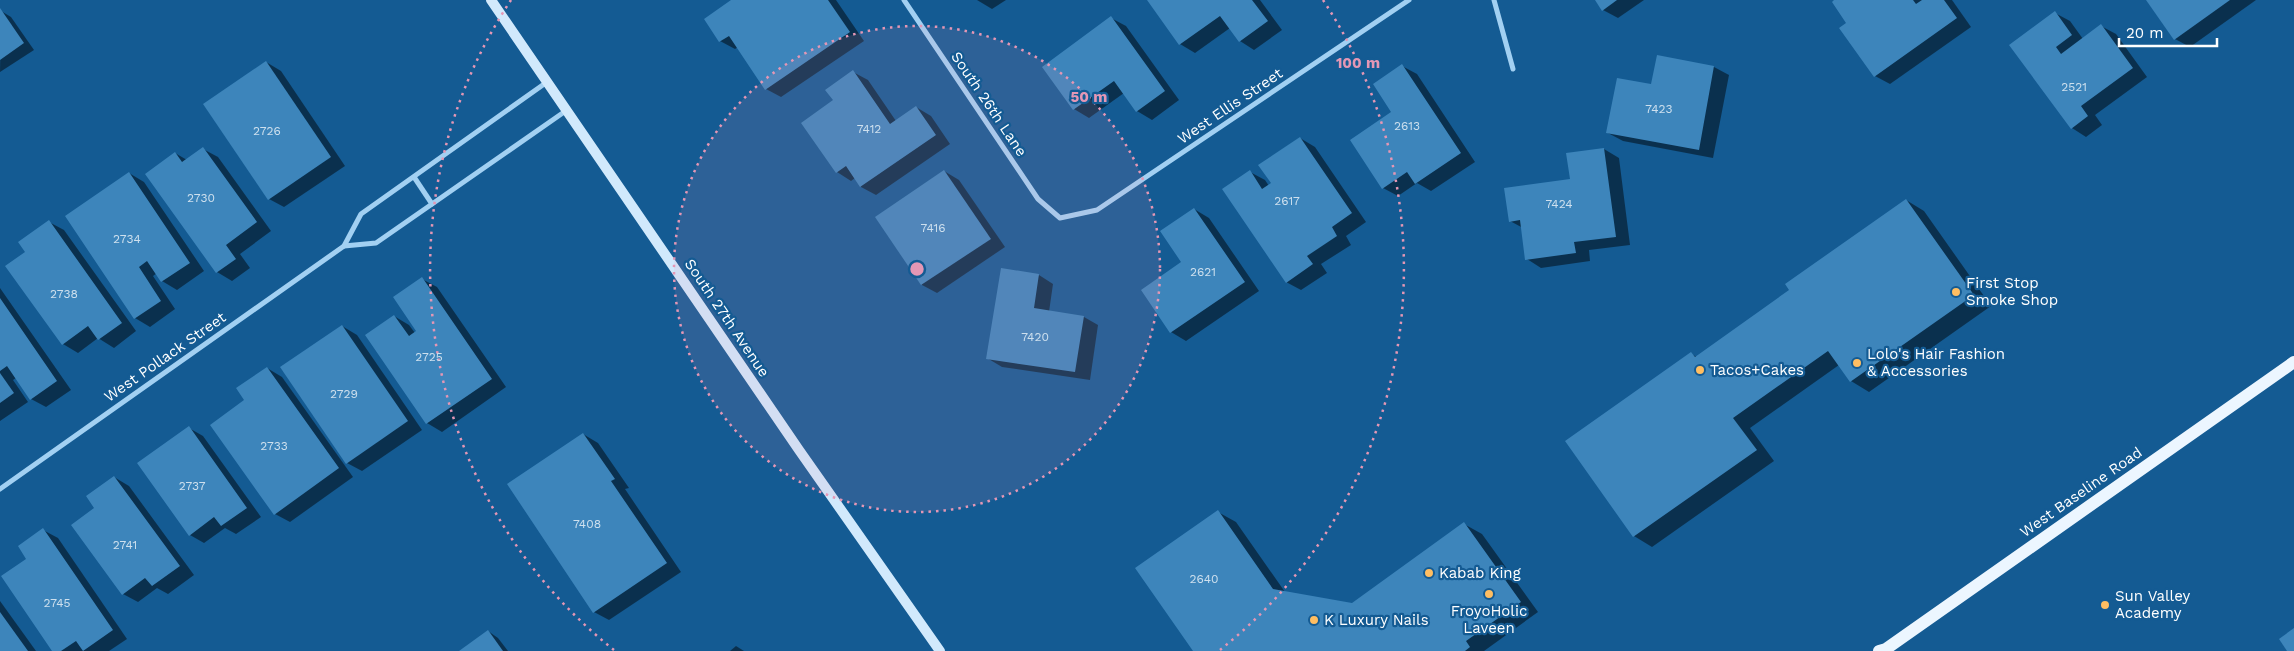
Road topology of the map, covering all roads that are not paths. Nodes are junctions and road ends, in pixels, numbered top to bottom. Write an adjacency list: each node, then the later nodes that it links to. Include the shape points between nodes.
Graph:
1 (491, 0): 6 (main road, South 27th Avenue)
2 (904, 0): 10 (street, South 26th Lane, via 1038,199)
3 (1409, 0): 10 (street, West Ellis Street, via 1097,210)
4 (1494, 0): 5 (street)
5 (1513, 69)
6 (547, 82): 7 (main road, South 27th Avenue); 8 (street, West Pollack Street)
7 (566, 110): 9 (street, West Pollack Street); 15 (main road, South 27th Avenue)
8 (414, 177): 9 (street); 11 (street, West Pollack Street, via 361,214)
9 (432, 204): 11 (street, West Pollack Street, via 376,243)
10 (1060, 218)
11 (344, 246): 13 (street, West Pollack Street)
12 (2294, 362): 14 (main road, West Baseline Road)
13 (0, 489)
14 (1883, 650)
15 (940, 651)

